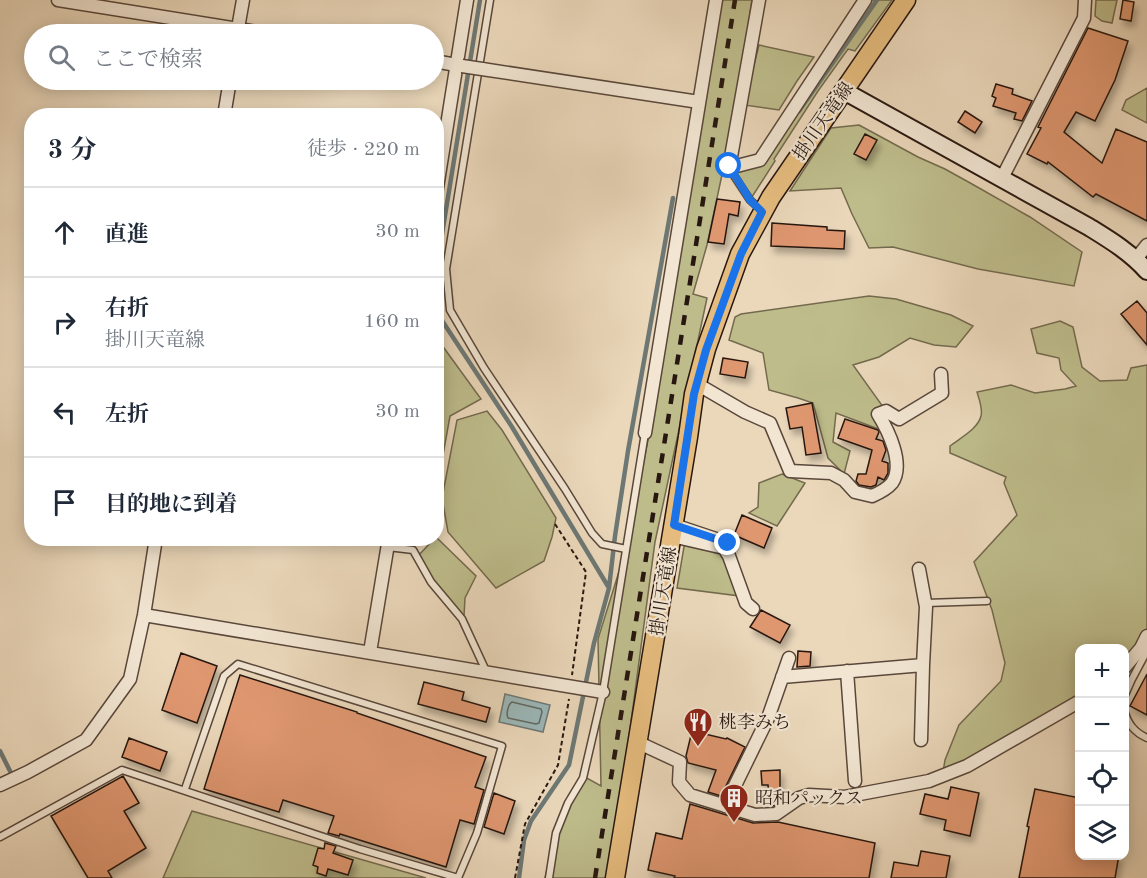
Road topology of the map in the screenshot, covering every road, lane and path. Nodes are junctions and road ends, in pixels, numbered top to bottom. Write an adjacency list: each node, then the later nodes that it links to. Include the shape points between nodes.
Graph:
1 (58, 0): 10 (street)
2 (243, 0): 11 (street)
3 (467, 0): 13 (street)
4 (490, 0): 14 (lane)
5 (716, 0): 17 (street)
6 (759, 0): 20 (street)
7 (865, 0): 20 (street, via 760,160)
8 (906, 0): 16 (main road, 掛川天竜線)
9 (1085, 0): 21 (street, via 1084,18)
10 (193, 24)
11 (239, 24)
12 (444, 63): 13 (street)
13 (459, 65): 14 (street, bridge); 19 (street)
14 (480, 68): 17 (street); 34 (lane, via 446,269 450,310 592,533 602,544)
15 (228, 90): 18 (street)
16 (844, 91): 21 (street); 22 (main road, 掛川天竜線)
17 (699, 102): 27 (street)
18 (225, 108)
19 (444, 149)
20 (729, 168): 22 (lane)
21 (1002, 178): 24 (street, via 1119,246)
22 (762, 212): 26 (main road, 掛川天竜線, via 736,265)
23 (1147, 245): 24 (street)
24 (1142, 265)
25 (941, 374): 26 (street, via 942,393 899,419 886,411 878,414 889,433 896,462 891,484 872,496 855,492 831,473 790,471 770,423)
26 (697, 384): 29 (main road, 掛川天竜線)
27 (645, 433): 34 (lane)
28 (555, 524): 49 (path, via 586,572)
29 (673, 531): 30 (street); 38 (street, via 724,549 746,603); 56 (main road, 掛川天竜線)
30 (730, 543)
31 (155, 546): 39 (street)
32 (388, 546): 42 (street)
33 (399, 546): 47 (lane, via 413,550 430,582 462,619)
34 (622, 548): 51 (lane)
35 (920, 569): 37 (street)
36 (987, 601): 37 (lane)
37 (925, 603): 45 (street)
38 (753, 609)
39 (144, 615): 42 (street); 58 (street, via 130,679 86,740)
40 (1147, 636): 44 (street)
41 (1147, 651): 50 (lane)
42 (370, 652): 47 (street)
43 (789, 658): 48 (street)
44 (1129, 663)
45 (923, 664): 46 (street); 55 (street)
46 (847, 671): 48 (street); 57 (street)
47 (486, 672): 49 (street)
48 (783, 677): 60 (street, via 768,718)
49 (573, 687): 51 (street); 62 (path, via 558,765 525,824)
50 (1129, 687)
51 (598, 691): 63 (lane, via 583,778 556,834)
52 (1075, 704): 60 (street, via 968,766 929,781 844,797 809,795 776,814 755,815)
53 (1129, 723): 54 (lane)
54 (1147, 738)
55 (921, 740)
56 (638, 742): 60 (street, via 680,762 679,782 690,795); 64 (main road, 掛川天竜線)
57 (855, 781)
58 (0, 784)
59 (185, 789): 61 (lane, via 224,676 238,664 502,746 477,833 458,878 122,770)
60 (725, 806)
61 (0, 837)
62 (515, 878)
63 (549, 878)
64 (615, 878)

